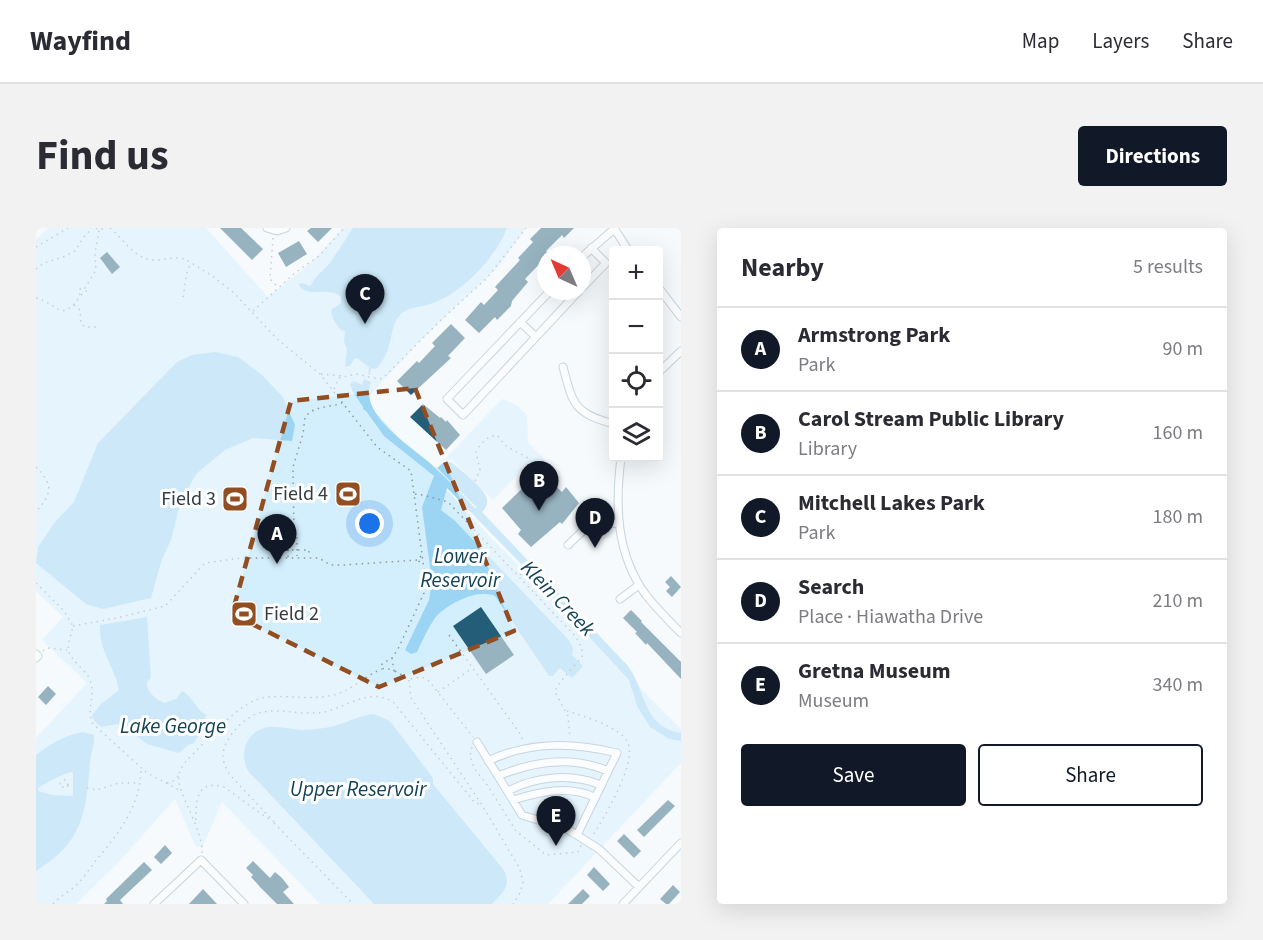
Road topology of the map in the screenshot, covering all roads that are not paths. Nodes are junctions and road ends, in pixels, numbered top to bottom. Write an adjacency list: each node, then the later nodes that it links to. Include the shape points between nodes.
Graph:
1 (286, 228): 3 (street)
2 (614, 228): 4 (street); 5 (street)
3 (272, 230)
4 (625, 246)
5 (591, 248): 6 (street, via 606,263)
6 (591, 279)
7 (663, 294): 10 (street)
8 (541, 300): 11 (street)
9 (571, 300): 12 (street)
10 (681, 317)
11 (520, 322): 12 (street); 12 (street, via 447,399 463,414)
12 (536, 337)
13 (681, 351): 15 (street)
14 (563, 367): 16 (street, via 571,397 578,406 591,418)
15 (663, 368)
16 (609, 423)
17 (620, 462): 18 (street)
18 (618, 523): 19 (street, via 589,525); 20 (street, via 623,549)
19 (568, 545)
20 (639, 585): 21 (street); 22 (street)
21 (620, 599)
22 (681, 633)
23 (477, 742): 24 (street)
24 (488, 761): 25 (street, via 526,748 570,745 617,753); 26 (street)
25 (608, 771): 26 (street, via 592,765 553,761 524,765); 27 (street)
26 (498, 776): 28 (street)
27 (601, 785): 28 (street, via 553,778); 29 (street)
28 (508, 791): 30 (street)
29 (594, 797): 30 (street, via 555,791); 31 (street)
30 (513, 800): 31 (street, via 522,815)
31 (577, 835): 33 (street, via 599,849)
32 (681, 843): 33 (street)
33 (639, 887): 36 (street)
34 (154, 904): 35 (street, via 201,860)
35 (244, 904)
36 (623, 904)

